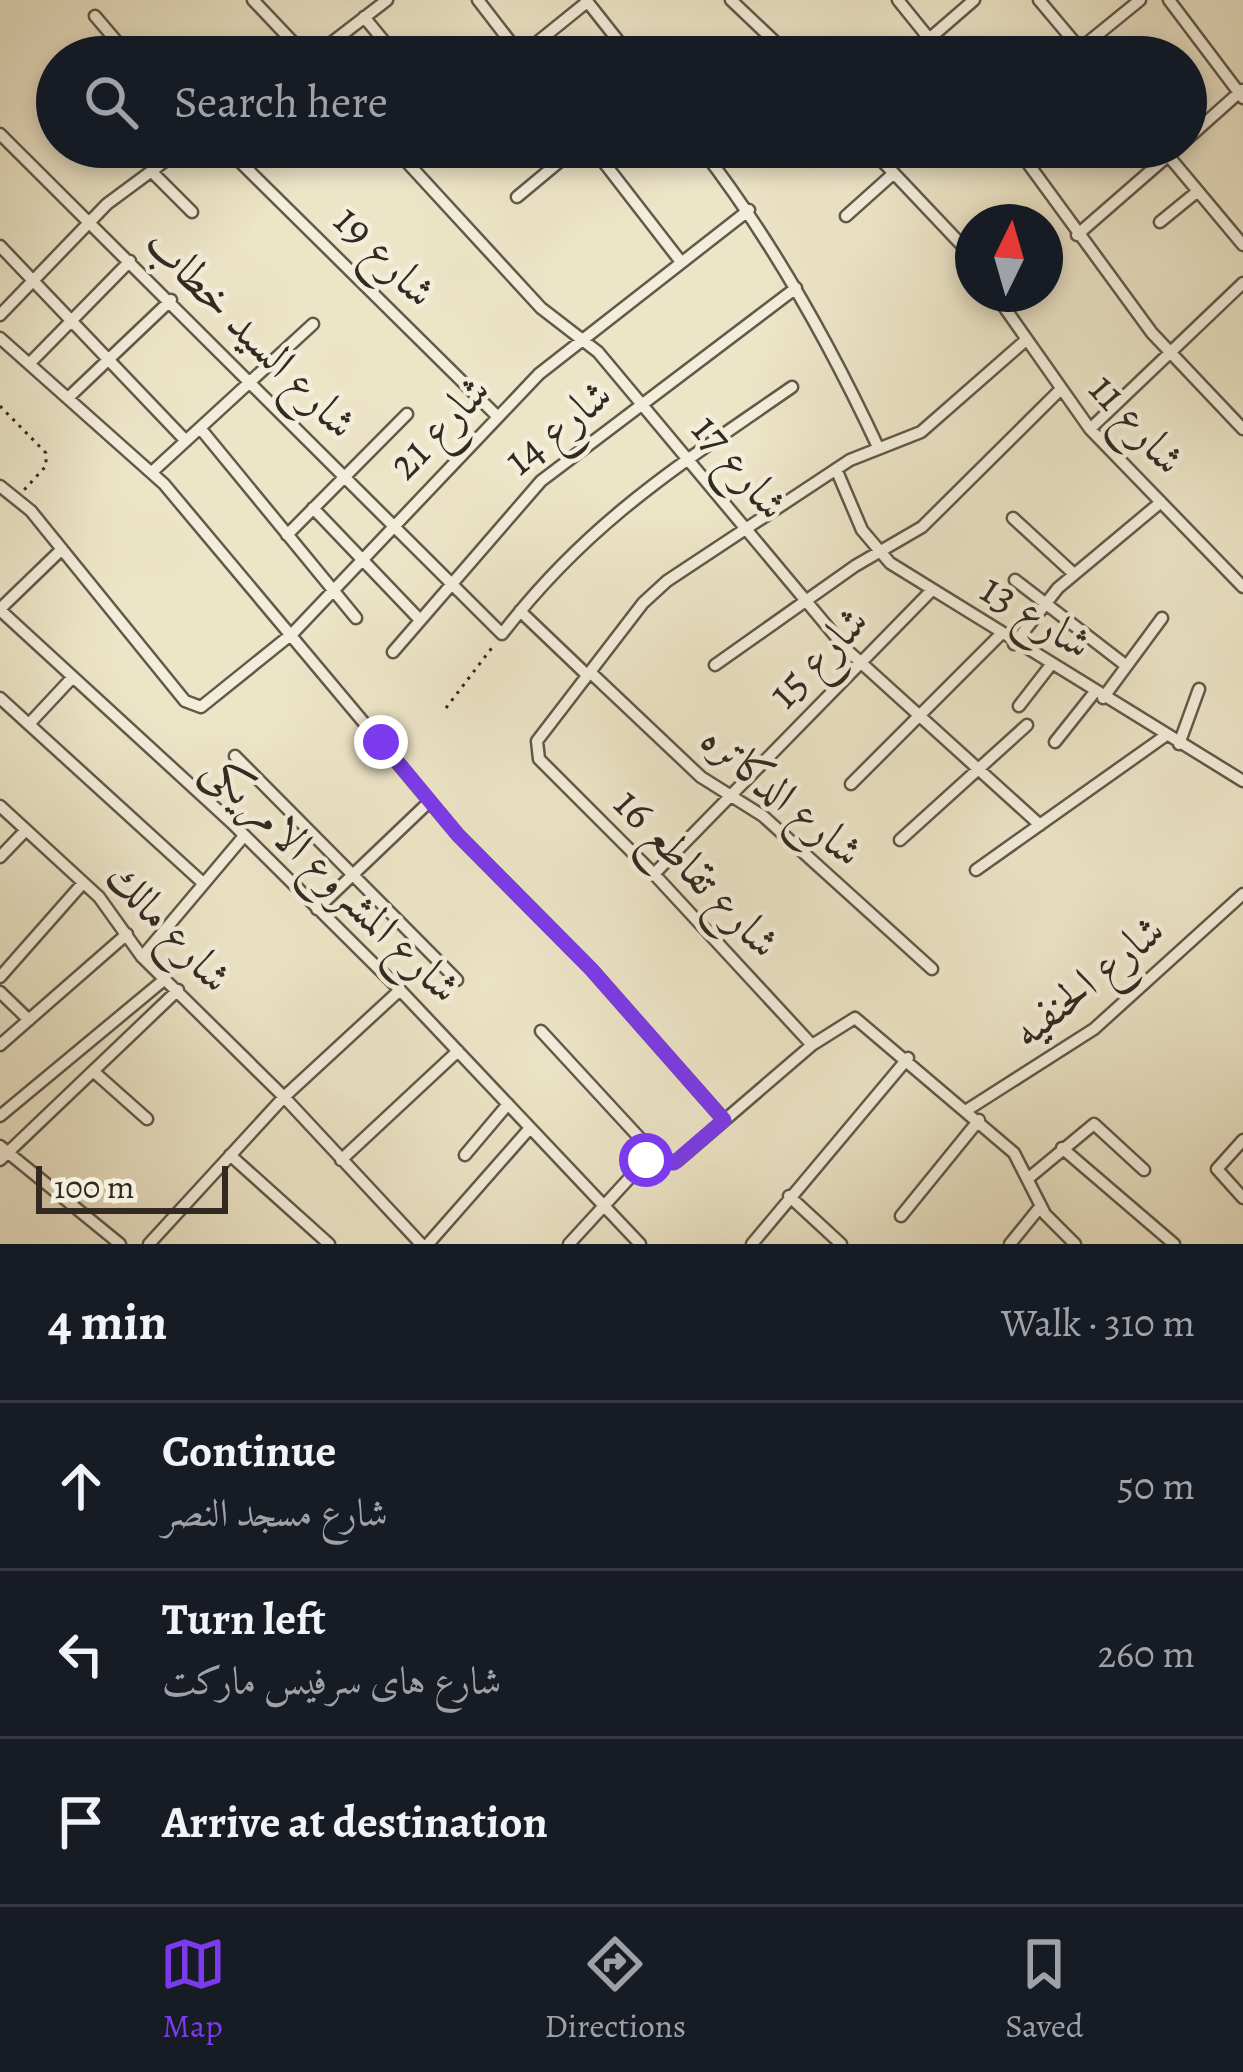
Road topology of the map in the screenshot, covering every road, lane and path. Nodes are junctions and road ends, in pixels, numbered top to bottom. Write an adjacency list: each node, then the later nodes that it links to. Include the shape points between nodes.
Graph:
1 (253, 0): 14 (street)
2 (387, 0): 12 (street)
3 (478, 0): 17 (street)
4 (731, 0): 20 (street)
5 (898, 0): 21 (street)
6 (974, 0): 22 (street)
7 (1040, 0): 23 (street)
8 (1140, 0): 24 (street)
9 (1169, 0): 25 (street)
10 (586, 1): 18 (street); 19 (street)
11 (94, 16): 13 (street)
12 (364, 17): 15 (street); 16 (street)
13 (112, 36)
14 (289, 36)
15 (338, 36)
16 (380, 36)
17 (505, 36)
18 (544, 36)
19 (614, 36)
20 (769, 36)
21 (927, 36)
22 (931, 36)
23 (1066, 36)
24 (1099, 36)
25 (1197, 36)
26 (1207, 48): 27 (street)
27 (1242, 93): 28 (street)
28 (1207, 122)
29 (0, 134): 47 (street, شارع السيد خطاب)
30 (155, 168): 40 (street)
31 (246, 168): 76 (street, شارع 19)
32 (416, 168): 64 (street, شارع 17, via 541,308)
33 (552, 168): 43 (street)
34 (608, 168): 54 (street)
35 (716, 168): 44 (street)
36 (890, 168): 41 (street)
37 (1031, 168): 49 (street)
38 (1150, 168): 49 (street)
39 (1182, 168): 42 (street)
40 (151, 171): 45 (street); 47 (street)
41 (894, 172): 46 (street); 50 (street)
42 (1198, 191): 48 (street); 51 (street)
43 (517, 197)
44 (749, 211): 54 (street, شارع 21); 57 (street)
45 (192, 212)
46 (846, 216)
47 (89, 221): 53 (street, شارع السيد خطاب); 55 (street)
48 (1160, 222)
49 (1077, 235): 66 (street)
50 (955, 237)
51 (1243, 245)
52 (0, 246): 55 (street)
53 (130, 261): 58 (street, شارع السيد خطاب); 61 (street)
54 (681, 262): 64 (street, شارع 21)
55 (32, 281): 60 (street); 61 (street)
56 (1243, 283): 66 (street)
57 (796, 288): 73 (street, شارع 14); 81 (street)
58 (170, 300): 67 (street); 69 (street, شارع السيد خطاب)
59 (1007, 312): 65 (street, شارع 11)
60 (0, 315)
61 (71, 322): 67 (street); 68 (street)
62 (313, 324): 69 (street)
63 (0, 338): 68 (street)
64 (580, 339): 73 (street, شارع 17); 76 (street, شارع 21)
65 (1026, 340): 71 (street, شارع 11); 81 (street, via 921,432)
66 (1171, 356): 77 (street); 79 (street)
67 (108, 360): 72 (street); 80 (street)
68 (29, 364): 72 (street)
69 (253, 380): 78 (street); 85 (street, شارع السيد خطاب)
70 (792, 387): 82 (street)
71 (1059, 391): 79 (street, شارع 11); 95 (street, via 922,527)
72 (68, 398): 84 (street)
73 (641, 404): 82 (street, شارع 17); 99 (street, شارع 14, via 541,481)
74 (0, 406): 87 (path, via 47,457)
75 (406, 413): 85 (street)
76 (496, 415): 91 (street, شارع 21)
77 (1241, 422)
78 (200, 428): 80 (street); 93 (street)
79 (1090, 429): 88 (street, شارع 11)
80 (186, 441): 84 (street)
81 (878, 447): 83 (street)
82 (688, 459): 92 (street, شارع 17); 106 (street, via 574,548)
83 (836, 469): 92 (street); 95 (street, شارع 13)
84 (152, 472): 110 (street)
85 (346, 475): 89 (street); 91 (street, شارع السيد خطاب)
86 (1, 483): 87 (street)
87 (17, 496): 94 (street)
88 (1161, 502): 97 (street); 100 (street, شارع 11)
89 (313, 508): 93 (street); 96 (street)
90 (1013, 518): 97 (street)
91 (394, 525): 96 (street, شارع 21); 99 (street, شارع السيد خطاب)
92 (746, 528): 103 (street, شارع 17); 119 (street, via 654,591)
93 (287, 535): 101 (street)
94 (62, 549): 105 (street); 110 (street, شارع 21, via 196,707)
95 (878, 553): 102 (street, شارع 13); 103 (street)
96 (362, 560): 101 (street, شارع 21); 109 (street)
97 (1075, 574): 104 (street)
98 (1015, 580): 104 (street)
99 (451, 583): 109 (street, شارع 14); 111 (street, شارع السيد خطاب)
100 (1243, 587)
101 (333, 591): 107 (street); 110 (street, شارع 21)
102 (931, 591): 112 (street, شارع 13); 115 (street, شارع 15)
103 (806, 601): 115 (street, شارع 17); 117 (street)
104 (1042, 605): 113 (street); 116 (street)
105 (0, 609): 120 (street, شارع المشروع الامريكى)
106 (520, 611): 111 (street); 119 (street, شارع الدكاتره)
107 (356, 618)
108 (1162, 618): 116 (street)
109 (420, 620): 114 (street, شارع 14)
110 (293, 633): 137 (street)
111 (502, 634): 125 (path)
112 (1000, 635): 113 (street, شارع 13); 126 (street)
113 (1015, 644): 118 (street, شارع 13)
114 (393, 652)
115 (860, 663): 126 (street, شارع 17); 136 (street, شارع 15)
116 (1124, 664): 122 (street)
117 (715, 665)
118 (1049, 666): 122 (street, شارع 13); 124 (street)
119 (589, 673): 136 (street, شارع الدكاتره); 146 (street, شارع تقاطع 16, via 535,747 538,759)
120 (71, 679): 127 (street); 141 (street, شارع المشروع الامريكى)
121 (1199, 689): 131 (street)
122 (1099, 696): 129 (street, شارع 13); 130 (street)
123 (0, 698): 127 (street)
124 (1019, 706)
125 (446, 708)
126 (918, 717): 133 (street, شارع 17); 135 (street)
127 (29, 724): 148 (street)
128 (1027, 725): 133 (street)
129 (1165, 736): 131 (street, شارع 13); 139 (street)
130 (1055, 742)
131 (1179, 744): 134 (street, شارع 13)
132 (236, 756): 145 (street)
133 (979, 769): 139 (street, شارع 17); 142 (street)
134 (1243, 781)
135 (850, 784)
136 (730, 796): 146 (street, شارع 15); 153 (street, شارع الدكاتره, via 763,816)
137 (429, 802): 145 (street); 172 (street)
138 (0, 806): 140 (street, شارع مالك)
139 (1040, 825): 144 (street)
140 (26, 830): 143 (street); 147 (street, شارع مالك)
141 (244, 836): 148 (street); 150 (street, شارع المشروع الامريكى)
142 (900, 841)
143 (0, 857)
144 (976, 870)
145 (356, 872): 150 (street); 156 (street)
146 (654, 874): 163 (street, شارع تقاطع 16)
147 (83, 883): 151 (street, شارع مالك); 154 (street)
148 (203, 883): 152 (street)
149 (1243, 894): 169 (street, شارع الحنفيه, via 1094,1029)
150 (317, 909): 158 (street, شارع المشروع الامريكى)
151 (127, 934): 152 (street, شارع مالك); 160 (street)
152 (142, 956): 155 (street, شارع مالك)
153 (932, 969)
154 (0, 977)
155 (165, 979): 157 (street, شارع مالك); 170 (street)
156 (458, 980)
157 (178, 990): 166 (street); 167 (street, شارع مالك)
158 (400, 990): 164 (street, شارع المشروع الامريكى); 167 (street)
159 (0, 992): 160 (street)
160 (29, 1020): 162 (street)
161 (541, 1031): 180 (street)
162 (0, 1045)
163 (812, 1046): 165 (street, via 855,1018); 172 (street)
164 (458, 1051): 168 (street, شارع المشروع الامريكى); 181 (street)
165 (908, 1058): 169 (street); 184 (street)
166 (93, 1071): 171 (street); 177 (street)
167 (284, 1096): 178 (street); 181 (street, شارع مالك)
168 (508, 1104): 174 (street, شارع المشروع الامريكى); 179 (street)
169 (967, 1110): 173 (street)
170 (0, 1116)
171 (147, 1119)
172 (724, 1120): 180 (street, via 674,1163)
173 (979, 1120): 183 (street); 188 (street)
174 (530, 1128): 186 (street, شارع المشروع الامريكى); 192 (street)
175 (1243, 1140): 185 (street, via 1217,1172)
176 (1062, 1148): 182 (street, via 1097,1124); 183 (street); 199 (street)
177 (2, 1153): 189 (street)
178 (230, 1155): 190 (street); 191 (street)
179 (465, 1155)
180 (658, 1159): 186 (street, via 646,1160)
181 (341, 1160): 192 (street, شارع مالك)
182 (1144, 1169)
183 (1030, 1177): 187 (street)
184 (789, 1196): 195 (street); 196 (street)
185 (1243, 1198)
186 (604, 1206): 193 (street); 194 (street, شارع المشروع الامريكى)
187 (1040, 1208): 197 (street); 198 (street)
188 (901, 1216)
189 (120, 1244)
190 (149, 1244)
191 (329, 1244)
192 (425, 1244)
193 (568, 1244)
194 (640, 1244)
195 (752, 1244)
196 (841, 1244)
197 (1010, 1244)
198 (1075, 1244)
199 (1174, 1244)

